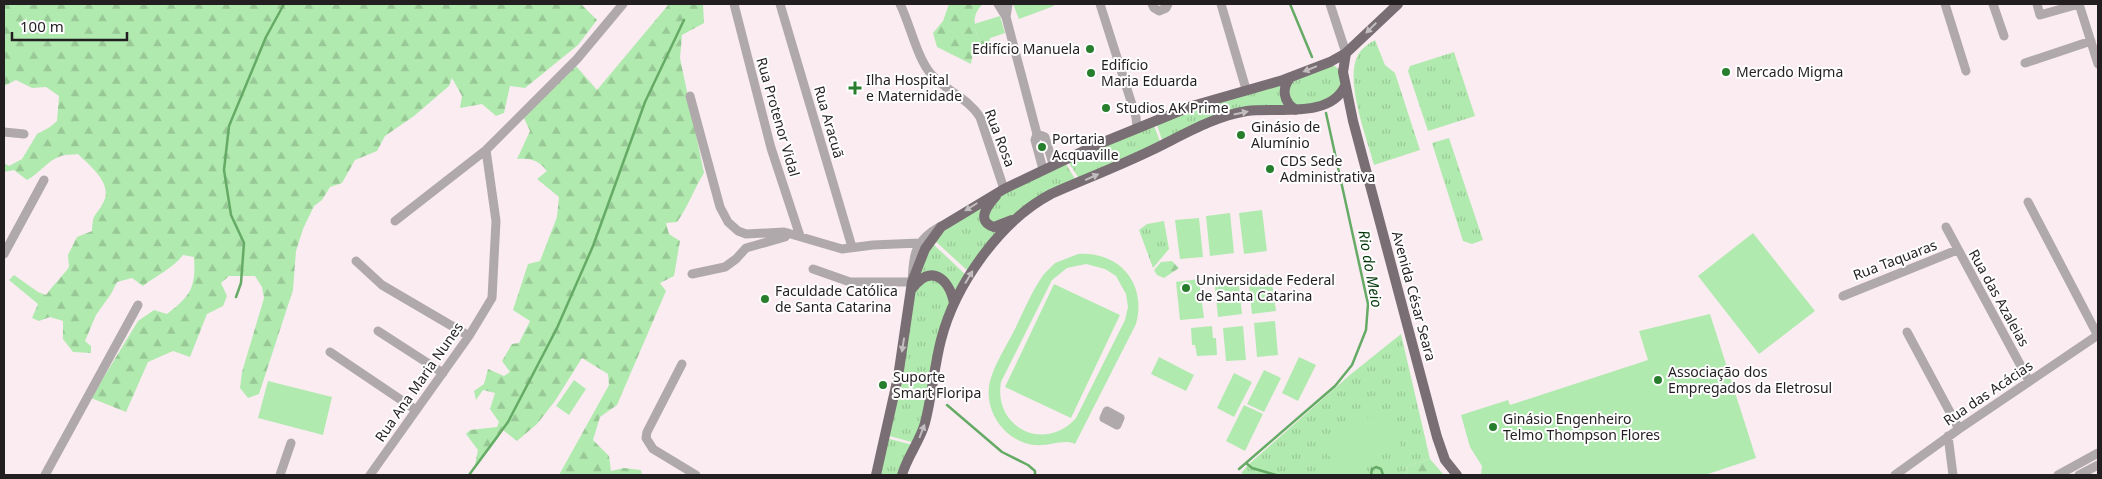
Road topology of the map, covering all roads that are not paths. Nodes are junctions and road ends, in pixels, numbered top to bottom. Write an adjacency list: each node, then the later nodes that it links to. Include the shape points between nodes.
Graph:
1 (623, 4): 36 (street, via 577,59)
2 (734, 4): 45 (street, Rua Protenor Vidal, via 771,148)
3 (780, 4): 48 (street, Rua Aracuã)
4 (900, 4): 39 (street, Rua Rosa, via 930,72 974,108 980,117)
5 (998, 4): 17 (street)
6 (1008, 4): 17 (street)
7 (1100, 4): 33 (street)
8 (1152, 4): 9 (street, via 1159,11)
9 (1168, 4)
10 (1221, 4): 28 (street)
11 (1330, 4): 20 (street)
12 (1398, 4): 20 (main road, one-way to 20)
13 (1945, 4): 25 (street)
14 (1993, 4): 18 (street)
15 (2036, 4): 16 (street, via 2040,15)
16 (2079, 4): 19 (street)
17 (1006, 17): 37 (street, via 1037,134 1045,137)
18 (2004, 36)
19 (2091, 41): 22 (street); 23 (street)
20 (1346, 53): 21 (main road); 24 (main road, Avenida César Seara)
21 (1330, 62): 24 (main road); 26 (main road, one-way to 26)
22 (2025, 63)
23 (2098, 64)
24 (1343, 72): 27 (main road, Avenida César Seara)
25 (1966, 72)
26 (1291, 77): 28 (main road); 31 (main road, via 1284,88 1285,97)
27 (1345, 86): 30 (main road); 32 (main road, Avenida César Seara)
28 (1246, 89): 33 (main road, via 1185,108)
29 (690, 96): 46 (street, via 722,215 738,231)
30 (1331, 101): 31 (main road); 32 (main road, Avenida César Seara, via 1340,105)
31 (1296, 110): 41 (main road, one-way to 31, via 1052,194 1211,122 1248,111)
32 (1353, 121): 78 (main road, Avenida César Seara, via 1437,437 1445,460)
33 (1137, 128): 37 (main road)
34 (4, 132): 35 (street)
35 (24, 134)
36 (486, 150): 42 (street); 61 (street, Rua Ana Maria Nunes, via 496,221 494,290 490,305)
37 (1048, 167): 39 (main road)
38 (44, 180): 50 (street)
39 (1002, 190): 41 (main road, via 985,210 986,223 999,226); 43 (main road, one-way to 43)
40 (2028, 202): 60 (street)
41 (1020, 216): 56 (main road, one-way to 41, via 980,260)
42 (395, 221)
43 (947, 223): 47 (street); 54 (main road, via 924,249)
44 (1946, 227): 49 (street, Rua das Azaleias)
45 (800, 236): 46 (street); 48 (street, via 835,248)
46 (785, 239): 53 (street, via 746,248 725,267)
47 (919, 243): 48 (street); 54 (street, via 914,257)
48 (852, 247)
49 (1958, 250): 55 (street, Rua Taquaras); 65 (street, Rua das Azaleias)
50 (4, 254)
51 (356, 261): 61 (street, via 382,285)
52 (813, 269): 54 (street, via 850,282)
53 (692, 274)
54 (912, 287): 56 (main road, via 934,275 947,284); 76 (main road, one-way to 76, via 898,377)
55 (1843, 296)
56 (954, 303): 77 (main road, one-way to 56, via 924,425 940,345)
57 (138, 305): 72 (street)
58 (378, 331): 64 (street)
59 (1907, 332): 67 (street)
60 (2098, 335): 65 (street, Rua das Acácias)
61 (469, 336): 64 (street, Rua Ana Maria Nunes)
62 (330, 352): 66 (street)
63 (682, 364): 75 (street, via 646,438 653,449)
64 (443, 373): 66 (street, Rua Ana Maria Nunes)
65 (2029, 381): 67 (street, Rua das Acácias)
66 (416, 410): 74 (street, Rua Ana Maria Nunes)
67 (1959, 429): 68 (street, Rua das Acácias)
68 (1948, 436): 79 (street, Rua das Acácias); 80 (street)
69 (291, 443): 73 (street)
70 (2098, 453): 81 (street)
71 (2098, 465): 82 (street)
72 (45, 475)
73 (280, 475)
74 (370, 475)
75 (696, 475)
76 (876, 475)
77 (902, 475)
78 (1456, 475)
79 (1895, 475)
80 (1953, 475)
81 (2058, 475)
82 (2079, 475)

